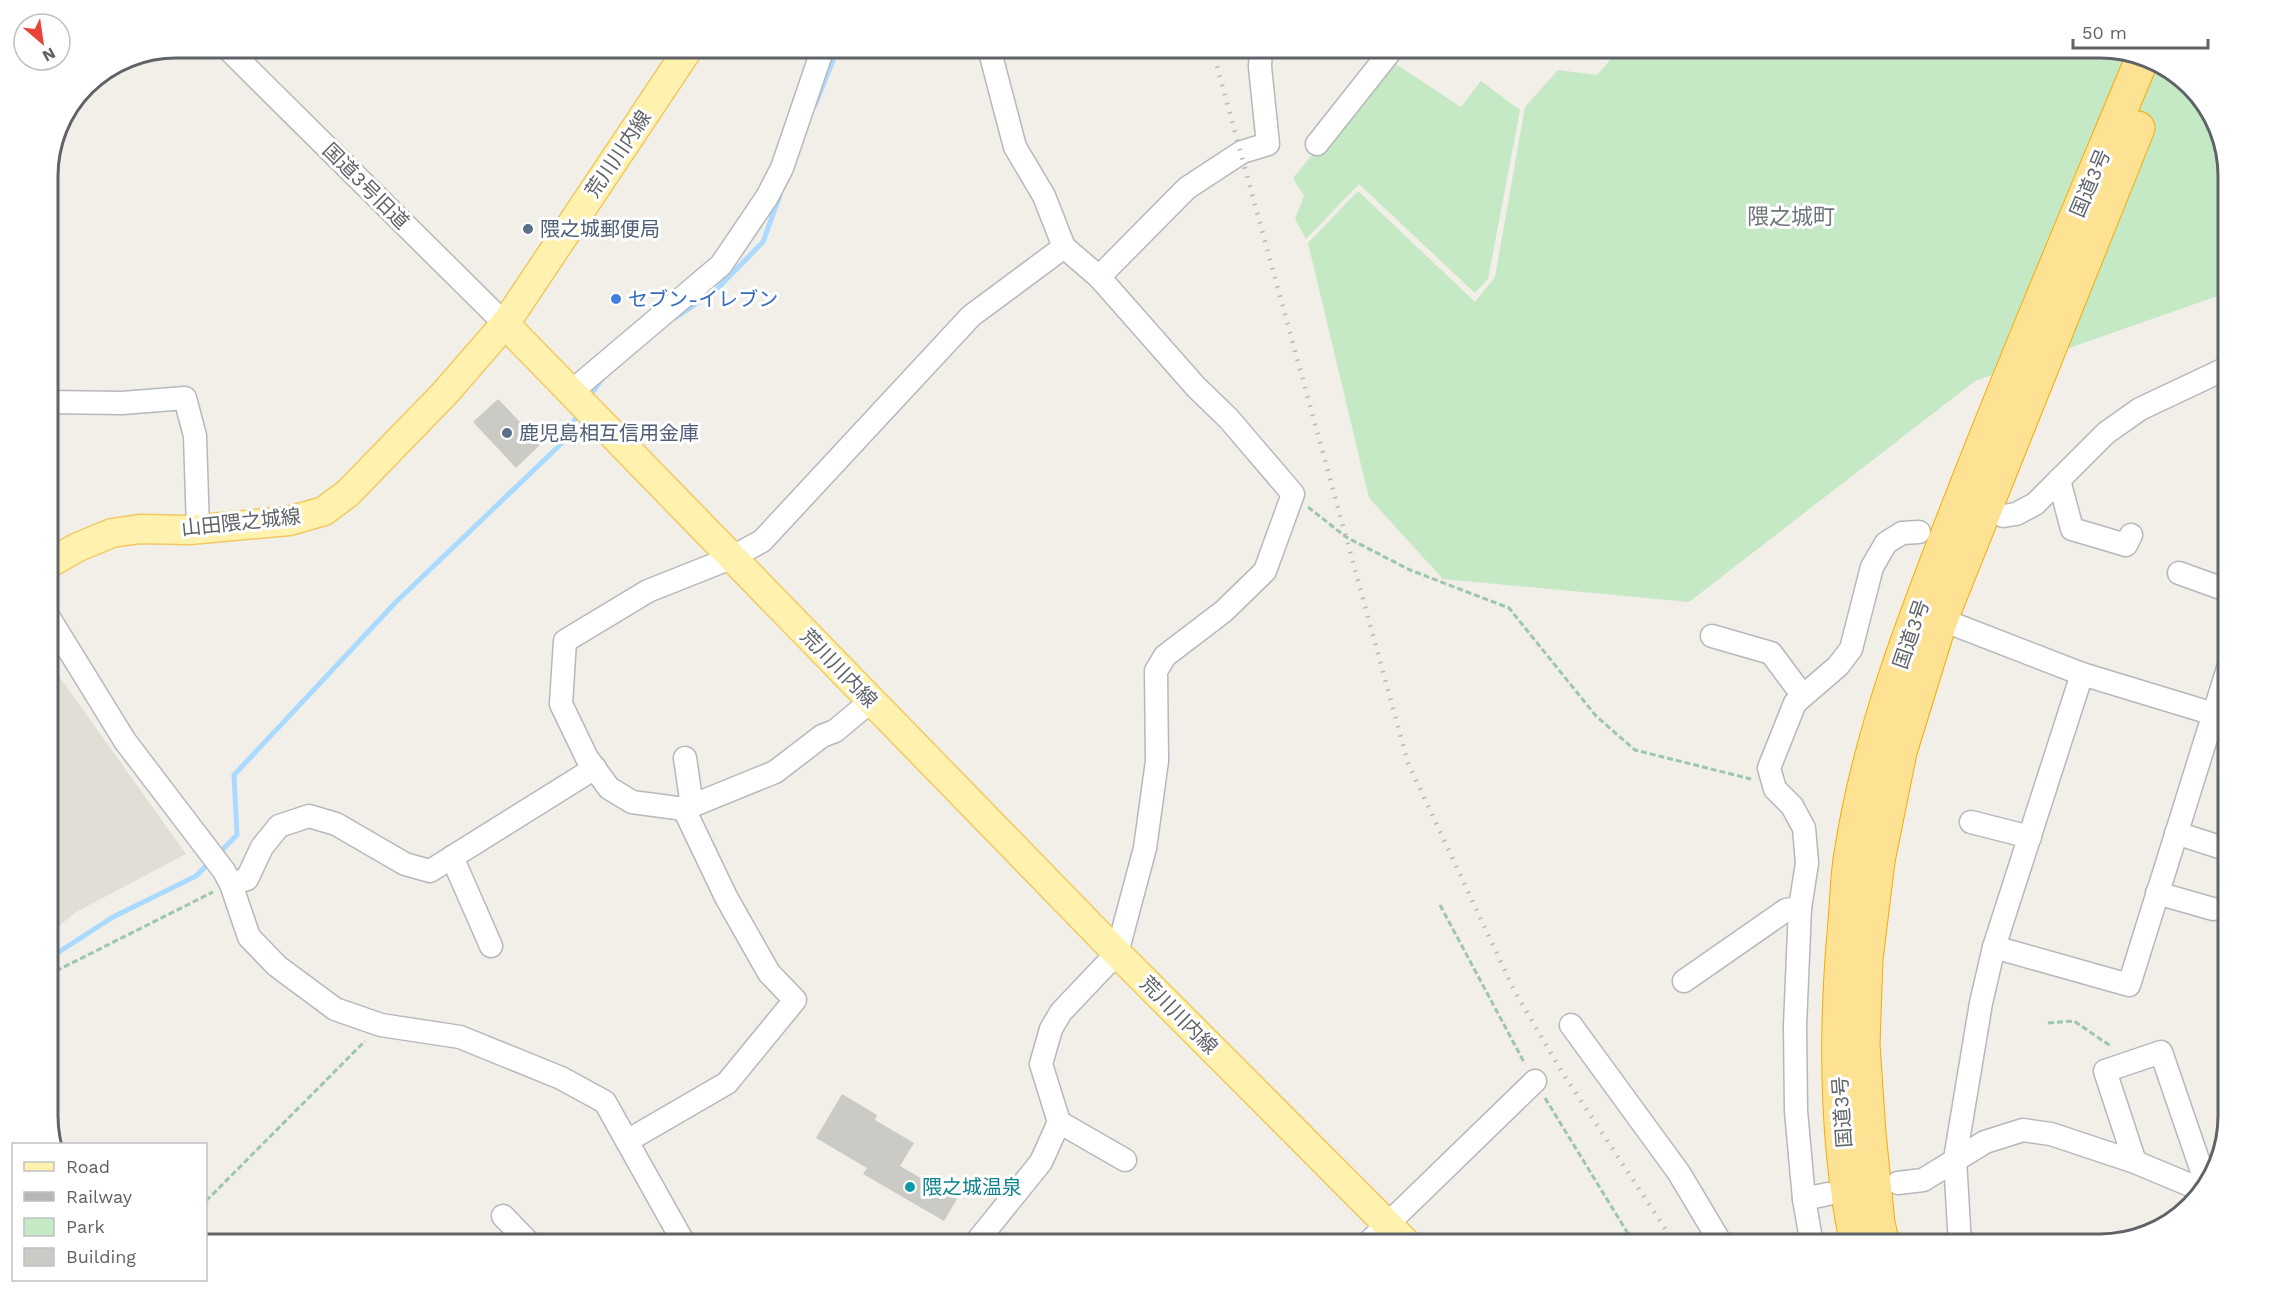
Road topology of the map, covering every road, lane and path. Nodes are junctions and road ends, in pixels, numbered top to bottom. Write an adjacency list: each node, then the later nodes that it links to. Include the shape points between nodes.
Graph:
1 (237, 58): 12 (street, 国道3号旧道)
2 (682, 58): 12 (main road, 荒川川内線)
3 (820, 58): 14 (street, via 782,168 721,265)
4 (992, 58): 10 (street, via 1015,147 1044,196)
5 (1260, 58): 11 (street, via 1268,144 1242,153 1186,189)
6 (1385, 58): 9 (street)
7 (2139, 65): 26 (highway, 国道3号, via 2012,370)
8 (2159, 74): 26 (highway, 国道3号)
9 (1317, 144)
10 (1064, 247): 11 (street); 23 (street, via 971,316 762,541)
11 (1099, 277): 17 (street)
12 (505, 324): 14 (main road, 荒川川内線); 19 (main road, 山田隈之城線, via 397,444 348,494 324,512 289,521)
13 (2218, 372): 16 (street, via 2140,409 2106,434)
14 (579, 400): 23 (main road, 荒川川内線)
15 (59, 402): 19 (street, via 185,398 195,436)
16 (2059, 480): 18 (street, via 2035,504); 21 (street, via 2072,529 2126,545)
17 (1293, 494): 36 (path, via 1346,537 1410,570 1509,608 1596,716 1635,750 1750,780); 49 (street, via 1265,571 1224,611 1165,656 1156,671 1157,761 1135,891)
18 (2003, 516)
19 (198, 529): 22 (main road, 山田隈之城線, via 112,533)
20 (1919, 532): 30 (street, via 1902,533 1886,543 1872,567 1851,649 1838,666)
21 (2131, 535)
22 (59, 558)
23 (731, 558): 31 (main road, 荒川川内線); 35 (street, via 648,591 565,641 561,704)
24 (2180, 573): 25 (street)
25 (2218, 587)
26 (1929, 615): 29 (street); 77 (highway, 国道3号, via 1873,749 1851,854 1838,1050 1843,1140); 78 (highway, 国道3号, via 1878,861 1866,959 1863,1044)
27 (59, 634): 43 (street, via 125,741)
28 (1712, 636): 30 (street, via 1772,654)
29 (2082, 674): 32 (street); 40 (street)
30 (1803, 696): 36 (street, via 1795,703 1786,723 1769,768)
31 (871, 700): 37 (street, via 775,772); 49 (main road, 荒川川内線)
32 (2218, 716)
33 (2218, 725): 39 (street)
34 (685, 758): 37 (street)
35 (595, 768): 37 (street, via 609,788 632,802); 42 (street)
36 (1770, 776): 45 (street, via 1804,828 1807,863)
37 (688, 807): 58 (street, via 726,897 769,973 795,1000 727,1083)
38 (1971, 822): 40 (street)
39 (2176, 833): 41 (street); 44 (street)
40 (2030, 837): 48 (street)
41 (2218, 846)
42 (452, 857): 43 (street, via 430,871 405,864 336,824 309,816 279,826 262,848 247,879); 47 (street)
43 (221, 869): 50 (path); 53 (street, via 249,937 277,966 335,1009)
44 (2157, 892): 46 (street); 48 (street, via 2129,985)
45 (1800, 908): 51 (street, via 1786,910); 66 (street, via 1796,1111)
46 (2213, 909)
47 (491, 946)
48 (1994, 947): 60 (street)
49 (1117, 953): 57 (street, via 1061,1012 1051,1029 1041,1064); 69 (main road, 荒川川内線)
50 (59, 968)
51 (1684, 981)
52 (2048, 1023): 55 (path, via 2074,1021 2120,1052)
53 (381, 1025): 58 (street, via 460,1037 561,1078 605,1102); 67 (path)
54 (1571, 1025): 75 (street, via 1679,1173)
55 (2126, 1064): 61 (street, via 2105,1071); 62 (street, via 2161,1052)
56 (1534, 1081): 69 (street)
57 (1059, 1122): 59 (street); 72 (street, via 1041,1162)
58 (627, 1141): 71 (street)
59 (1125, 1160)
60 (1955, 1160): 61 (street, via 1985,1142 2023,1130 2051,1134); 63 (street, via 1923,1180); 79 (street)
61 (2135, 1161): 64 (street)
62 (2203, 1175)
63 (1898, 1184)
64 (2195, 1187)
65 (1828, 1194): 66 (street)
66 (1804, 1199): 76 (street)
67 (207, 1200)
68 (503, 1216): 70 (street)
69 (1387, 1224): 73 (street); 74 (main road, 荒川川内線)
70 (520, 1234)
71 (678, 1234)
72 (983, 1234)
73 (1377, 1234)
74 (1397, 1234)
75 (1715, 1234)
76 (1810, 1234)
77 (1856, 1234)
78 (1880, 1234)
79 (1959, 1234)

